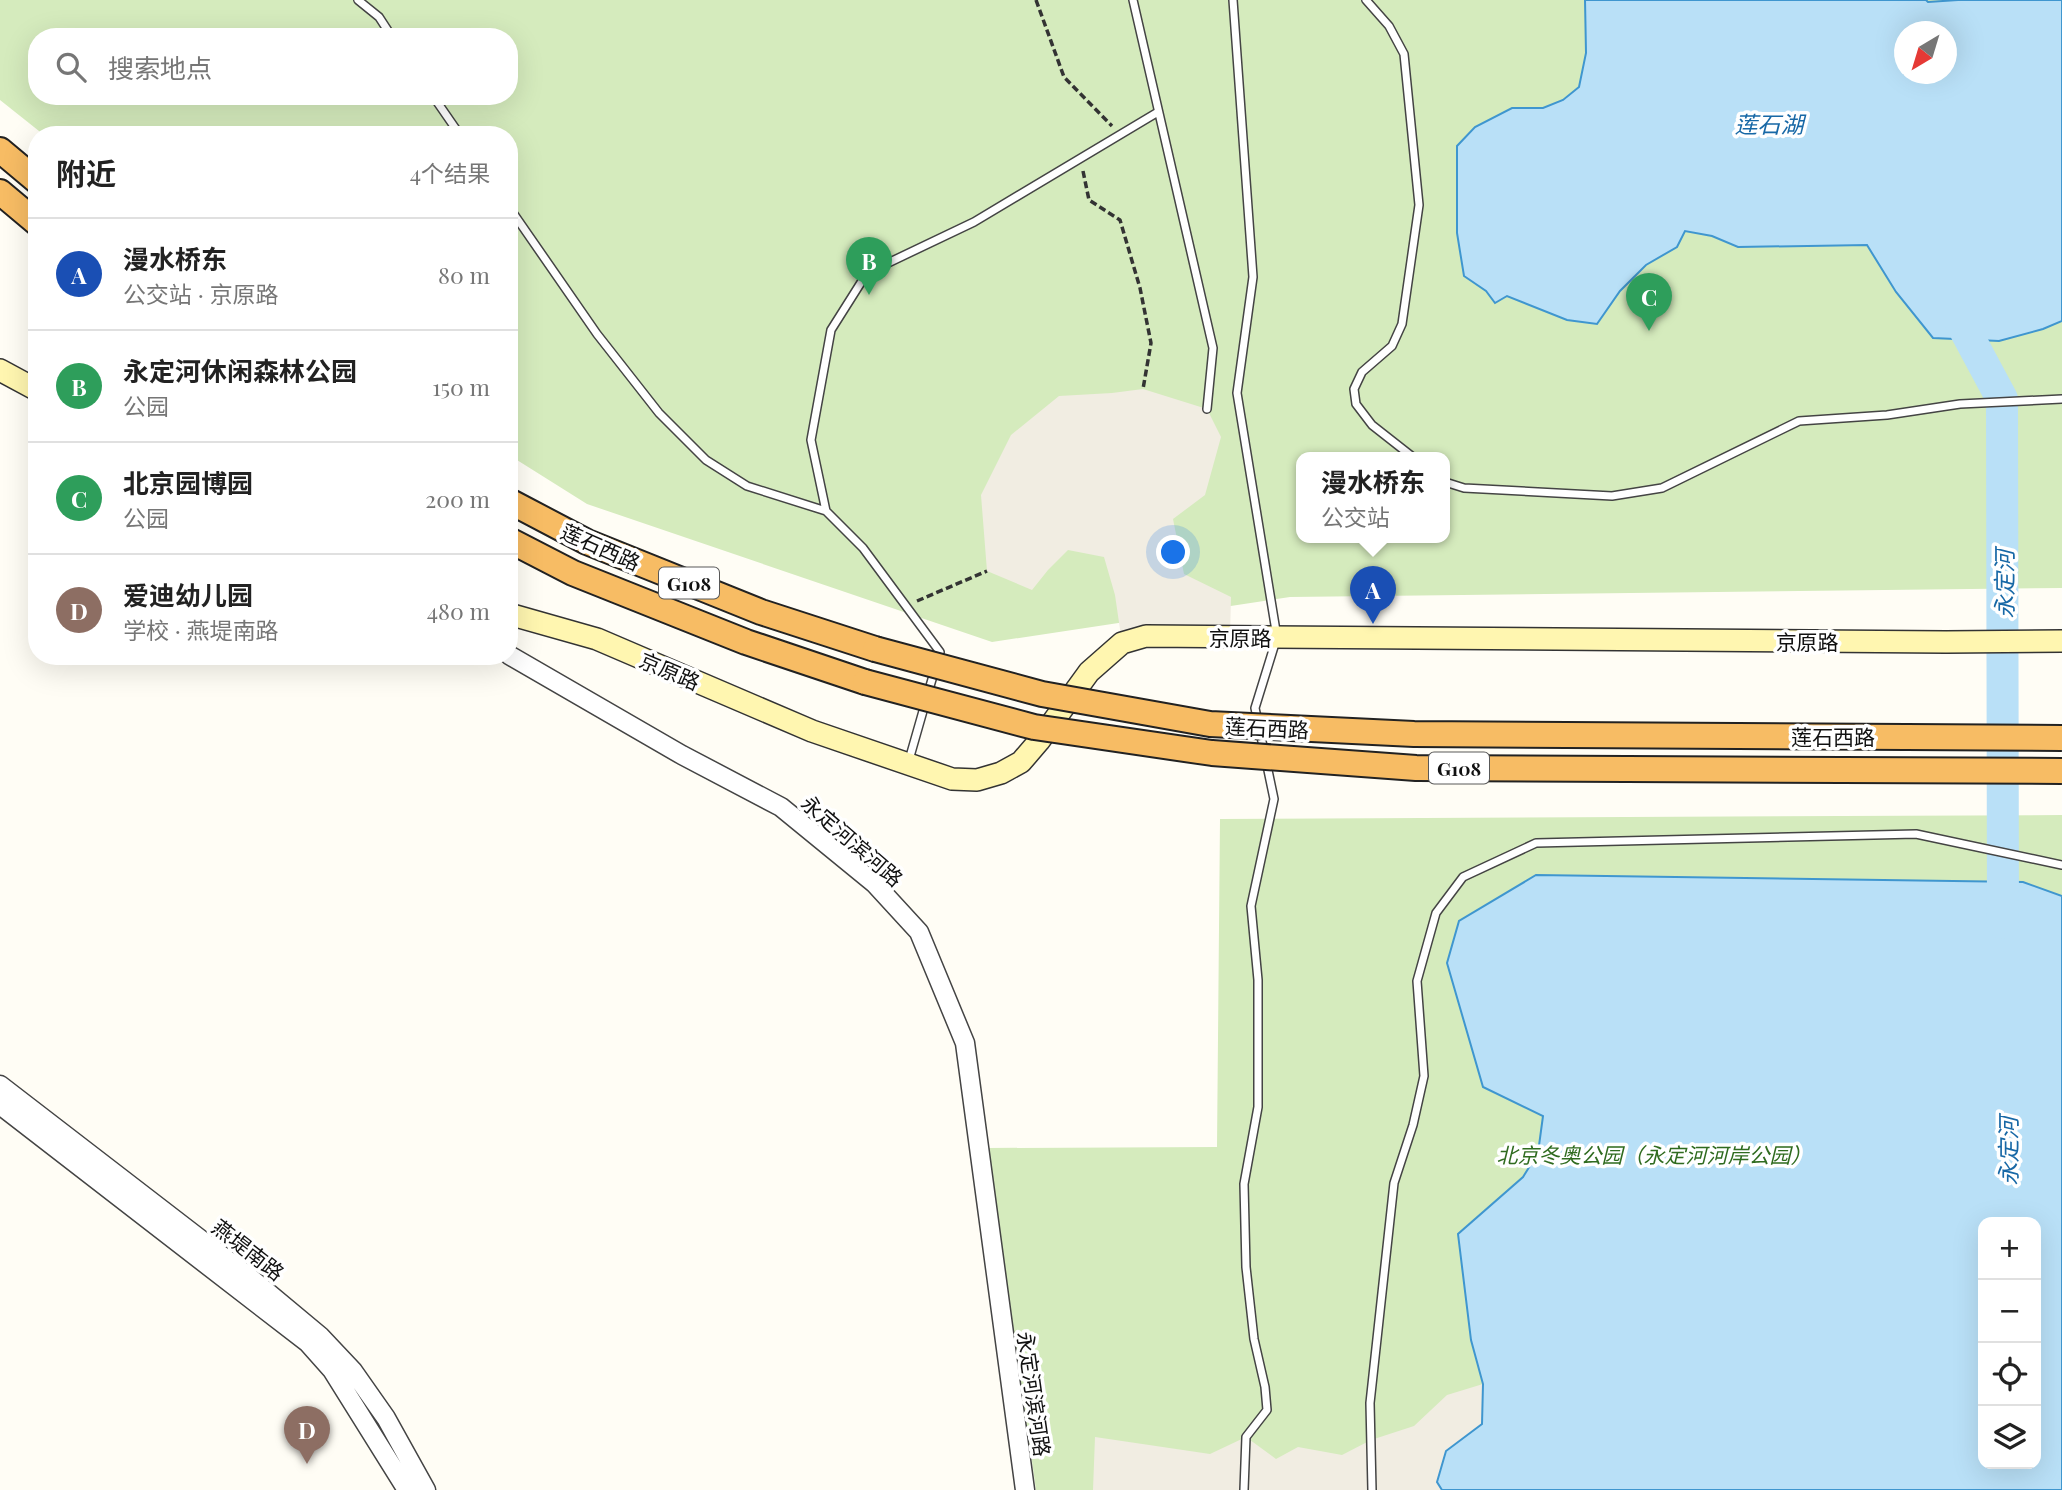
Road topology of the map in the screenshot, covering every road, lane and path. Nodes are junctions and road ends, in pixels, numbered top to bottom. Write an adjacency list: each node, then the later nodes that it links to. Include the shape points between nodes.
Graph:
1 (358, 0): 6 (lane)
2 (1036, 0): 10 (path, via 1064,77)
3 (1133, 0): 8 (lane)
4 (1233, 0): 30 (lane, via 1253,277 1237,393)
5 (1366, 0): 22 (lane, via 1389,26 1404,54 1419,205 1402,324 1392,346 1362,372 1354,389 1356,404 1373,425)
6 (386, 28)
7 (439, 105): 9 (lane)
8 (1158, 112): 10 (lane); 21 (lane, via 1213,348)
9 (454, 126)
10 (1120, 135): 12 (lane)
11 (0, 150): 13 (highway)
12 (1080, 159): 19 (path, via 1089,200 1119,220 1139,288 1151,343); 25 (lane, via 974,222 867,273 831,330 811,440)
13 (28, 173)
14 (0, 192): 15 (highway)
15 (28, 215)
16 (518, 220): 25 (lane, via 659,413 706,460 747,486)
17 (0, 370): 18 (main road)
18 (28, 385)
19 (1143, 389)
20 (2062, 399): 23 (lane, via 1960,404 1800,421 1662,488 1612,496)
21 (1207, 409)
22 (1406, 452)
23 (1450, 484)
24 (518, 506): 33 (highway, 莲石西路 / G108, bridge, via 611,552 761,612 875,649 1042,694 1210,724 1415,734)
25 (825, 511): 28 (lane, via 863,548)
26 (518, 545): 35 (highway, 莲石西路 / G108, bridge, via 573,573 746,642 865,682 1034,727 1226,754 1416,768)
27 (987, 571): 28 (path)
28 (906, 606): 34 (lane, via 940,652)
29 (518, 617): 34 (main road, 京原路, via 597,639 812,731)
30 (1277, 637): 31 (main road, 京原路); 34 (main road, 京原路, via 1146,636 1122,643 1089,672 1021,762 977,780 952,779); 42 (lane, via 1255,708 1274,799 1251,906 1258,980 1258,1107 1244,1184 1246,1266 1267,1410 1246,1437)
31 (2062, 640)
32 (518, 660): 41 (street, 永定河滨河路, via 781,807 874,883 919,932 965,1043)
33 (2062, 738)
34 (908, 764)
35 (2062, 771)
36 (2062, 865): 43 (lane, via 1916,834 1536,843 1462,877 1436,913 1417,981 1424,1076 1394,1184 1370,1403)
37 (0, 1084): 40 (street, 燕堤南路, via 320,1336 353,1371 386,1418)
38 (0, 1105): 39 (street, 燕堤南路, via 307,1343 332,1370)
39 (407, 1490)
40 (426, 1490)
41 (1025, 1490)
42 (1244, 1490)
43 (1372, 1490)

